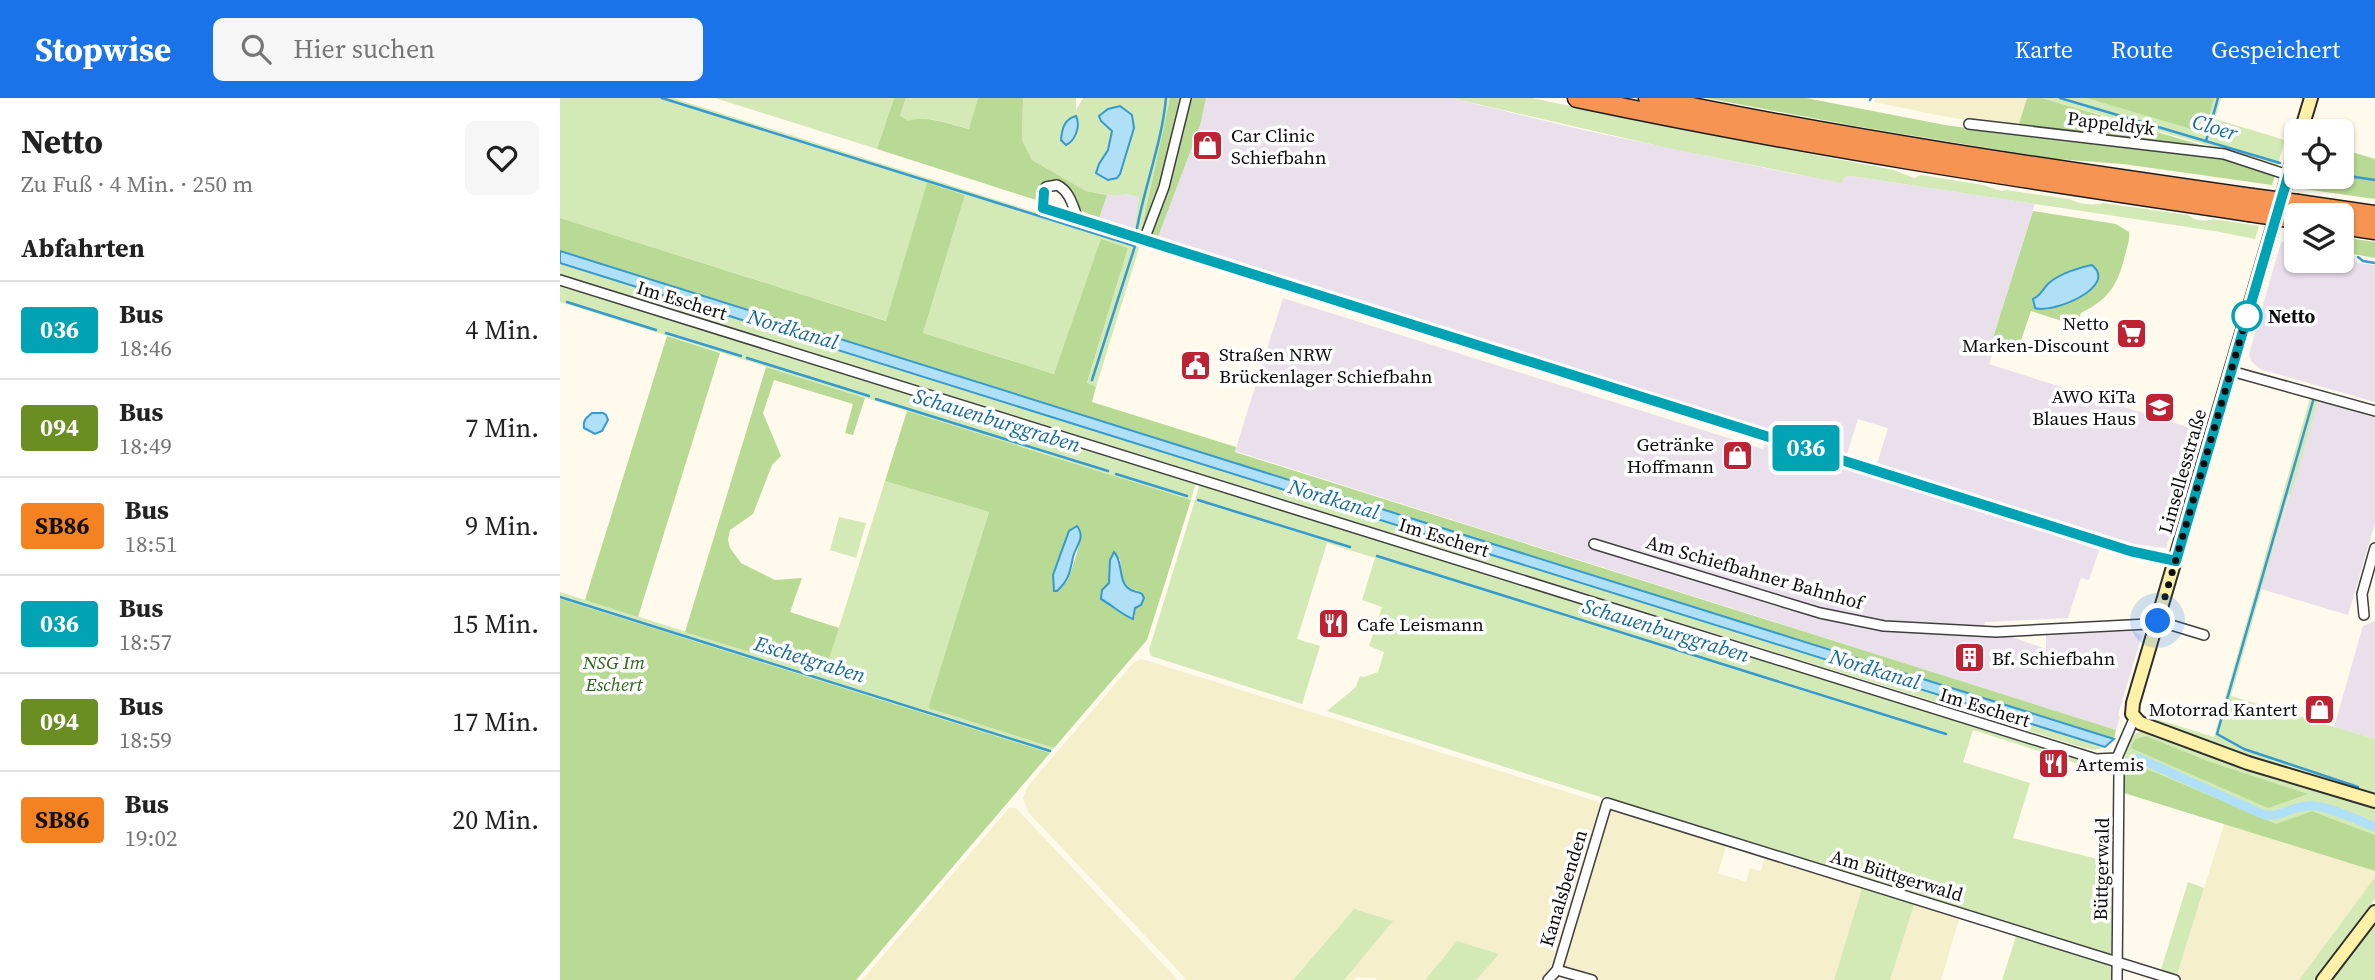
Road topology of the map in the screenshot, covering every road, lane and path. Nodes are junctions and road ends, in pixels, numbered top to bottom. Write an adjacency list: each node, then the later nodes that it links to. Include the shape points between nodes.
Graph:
1 (1186, 98): 18 (street, via 1164,187)
2 (1577, 98): 9 (highway, via 1823,146)
3 (1648, 98): 9 (highway)
4 (2311, 98): 5 (street)
5 (2305, 119)
6 (1969, 124): 7 (street, Pappeldyk, via 2224,154)
7 (2284, 174)
8 (2284, 189): 20 (street, Linsellesstraße)
9 (2250, 205): 12 (highway, bridge)
10 (2354, 207): 11 (highway)
11 (2375, 207)
12 (2284, 212)
13 (2354, 212): 14 (highway)
14 (2375, 215)
15 (1078, 219): 15 (street, via 1065,189 1046,187 1043,208); 18 (street)
16 (2354, 227): 17 (highway)
17 (2375, 230)
18 (1144, 240): 24 (street, via 2130,551)
19 (560, 280): 29 (street, Im Eschert, via 2072,752 2095,759)
20 (2231, 370): 21 (street); 24 (street, Linsellesstraße)
21 (2375, 411)
22 (1594, 544): 26 (street, Am Schiefbahner Bahnhof, via 1820,613 1884,625 1996,632)
23 (2375, 548): 25 (street, via 2362,594)
24 (2176, 561): 26 (street, Linsellesstraße)
25 (2364, 615)
26 (2158, 621): 27 (street); 28 (street, Linsellesstraße, via 2133,703)
27 (2204, 635)
28 (2134, 719): 29 (street); 30 (street, via 2248,763)
29 (2117, 758): 33 (street, Büttgerwald)
30 (2375, 801)
31 (1607, 803): 33 (street, Am Büttgerwald); 34 (street, Kanalsbenden)
32 (2375, 912): 39 (street)
33 (2117, 962): 37 (street, Büttgerwald); 38 (street, Am Büttgerwald)
34 (1557, 970): 35 (street, Kanalsbenden); 36 (street)
35 (1548, 980)
36 (1592, 980)
37 (2117, 980)
38 (2175, 980)
39 (2323, 980)

